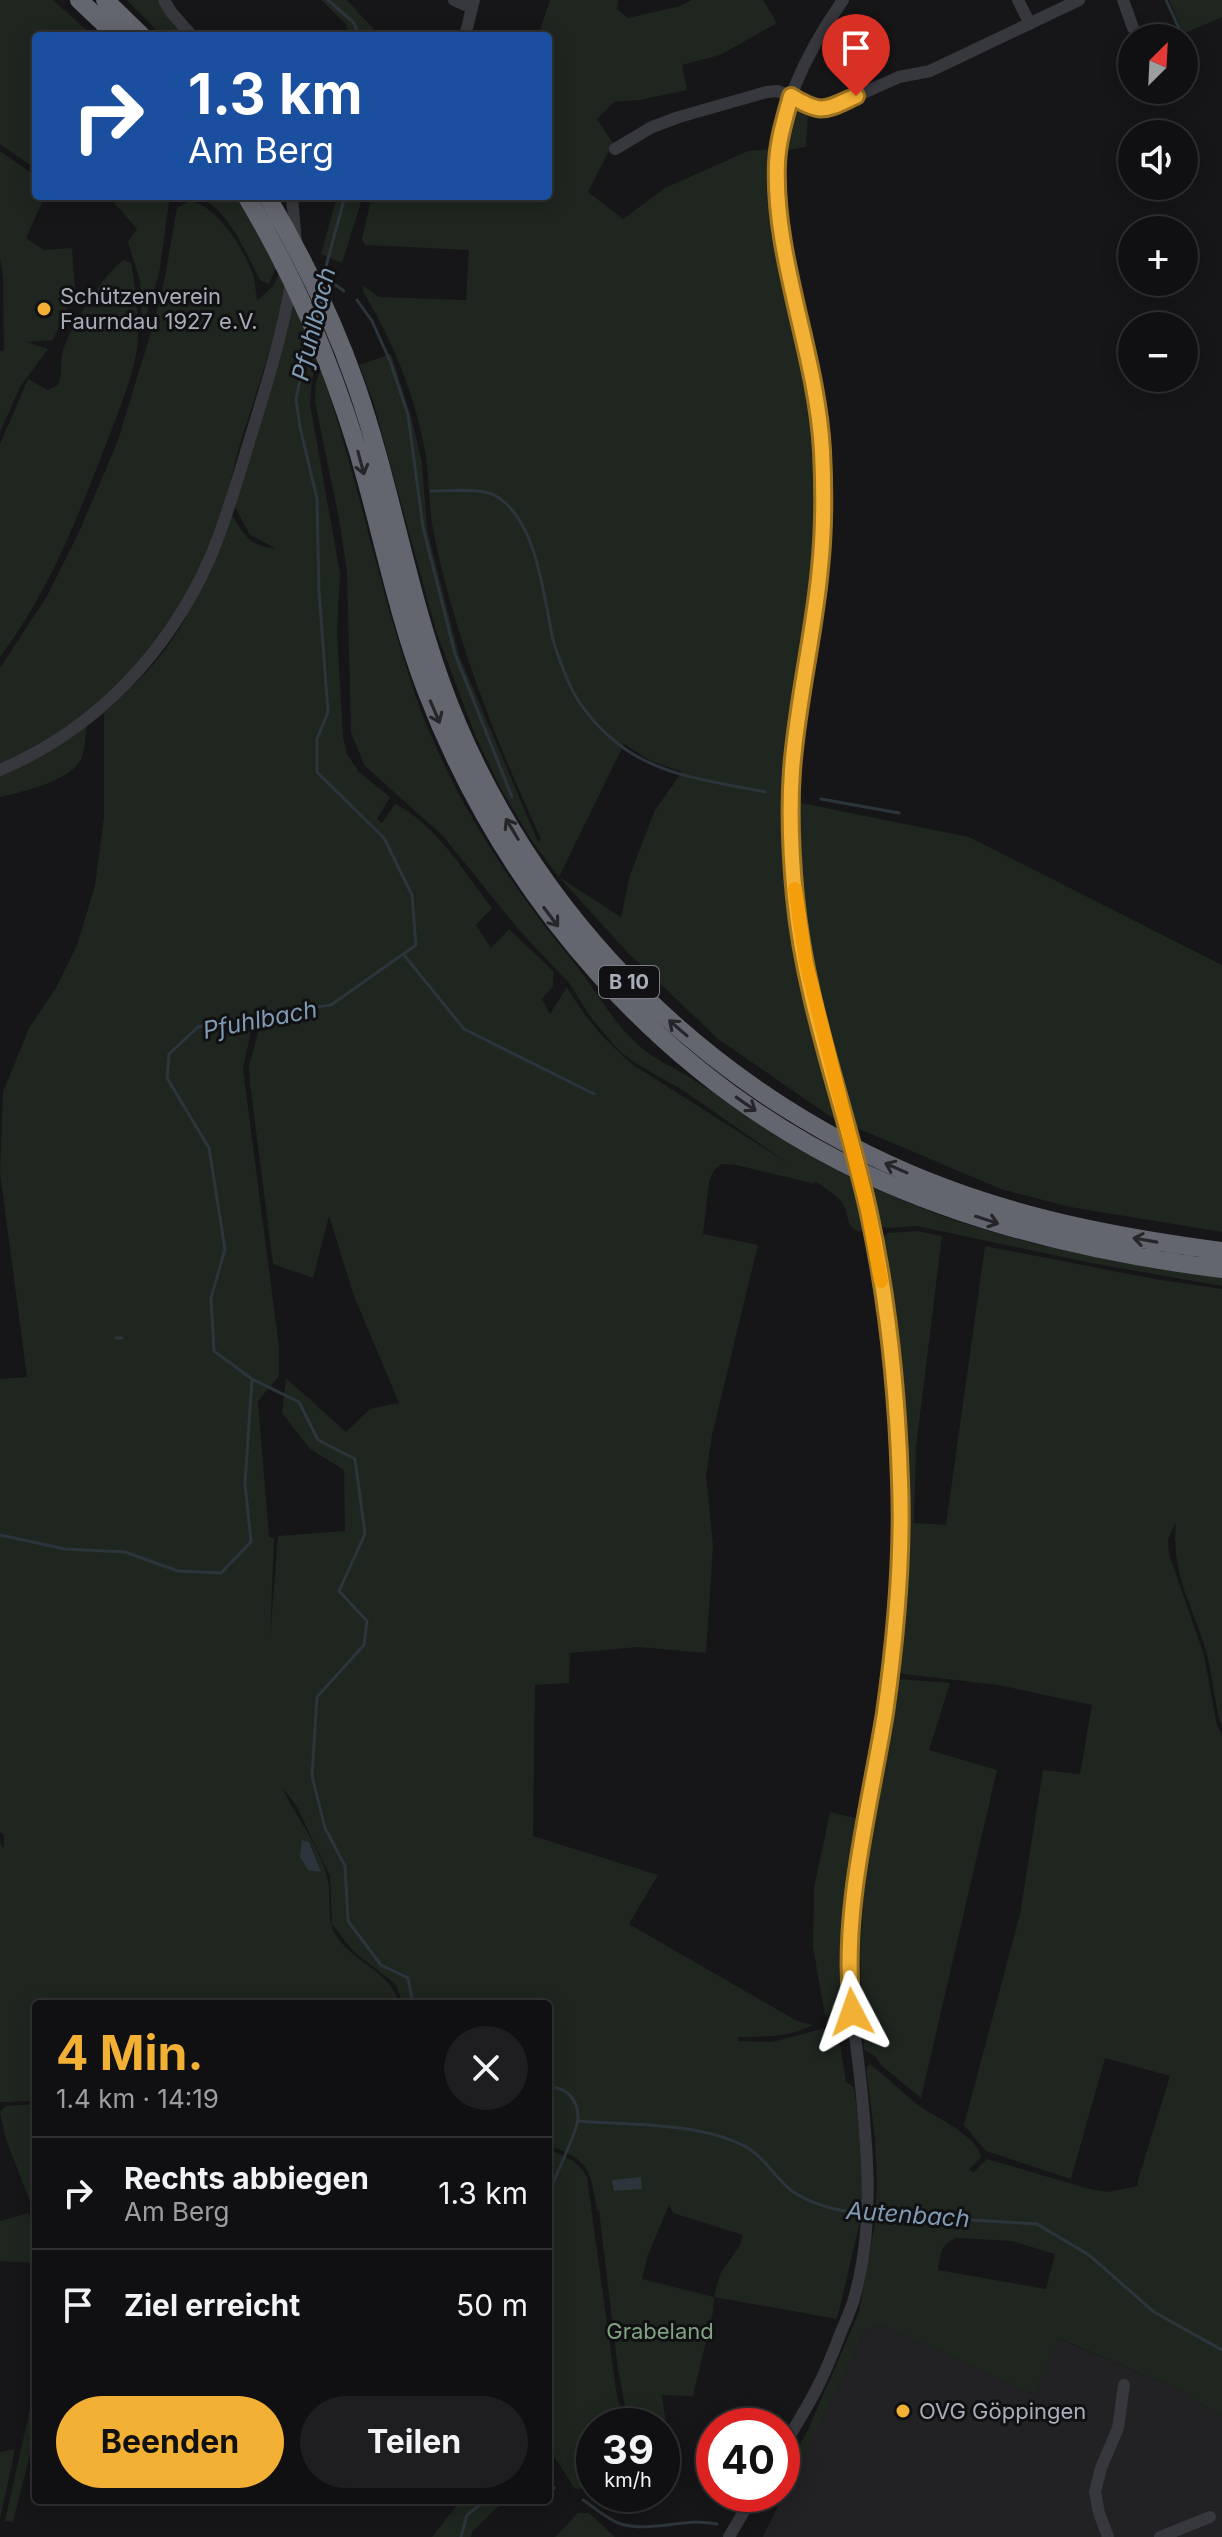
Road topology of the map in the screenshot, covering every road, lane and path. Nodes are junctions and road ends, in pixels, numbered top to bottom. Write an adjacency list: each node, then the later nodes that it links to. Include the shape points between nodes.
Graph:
1 (79, 0): 12 (highway)
2 (105, 0): 13 (highway)
3 (164, 0): 14 (street)
4 (454, 0): 9 (street)
5 (843, 0): 16 (street)
6 (1018, 0): 10 (street)
7 (1079, 0): 10 (street)
8 (1123, 0): 11 (street)
9 (473, 4): 15 (street)
10 (1030, 24): 16 (street, via 930,71 899,77 825,110)
11 (1132, 24)
12 (113, 32)
13 (138, 32)
14 (188, 32)
15 (466, 32)
16 (791, 96): 17 (street, via 767,92 679,117); 26 (street, via 777,162 783,239 813,377 824,513 792,771 791,841 806,963 868,1210 889,1323 900,1485 899,1585 849,1943 869,2201 866,2232 855,2298)
17 (615, 149)
18 (248, 200): 21 (highway, B 10)
19 (269, 200): 21 (highway, B 10, via 328,314)
20 (292, 200): 22 (street, via 296,252 277,348 230,504 190,598 155,652 123,688 57,741)
21 (347, 387): 23 (highway, B 10, one-way to 21, via 1044,1219 910,1174 782,1107 708,1054 637,990 537,869 462,735 426,637 375,445); 24 (highway, B 10, one-way to 24, via 358,450 410,646 449,744 521,876 583,958 621,998 743,1102 864,1173 944,1206 1040,1236)
22 (0, 770)
23 (1222, 1251)
24 (1222, 1269)
25 (1124, 2385): 30 (street, via 1118,2428 1095,2492)
26 (800, 2418)
27 (744, 2512): 29 (street)
28 (1210, 2517): 31 (street)
29 (729, 2537)
30 (1108, 2537)
31 (1160, 2537)

